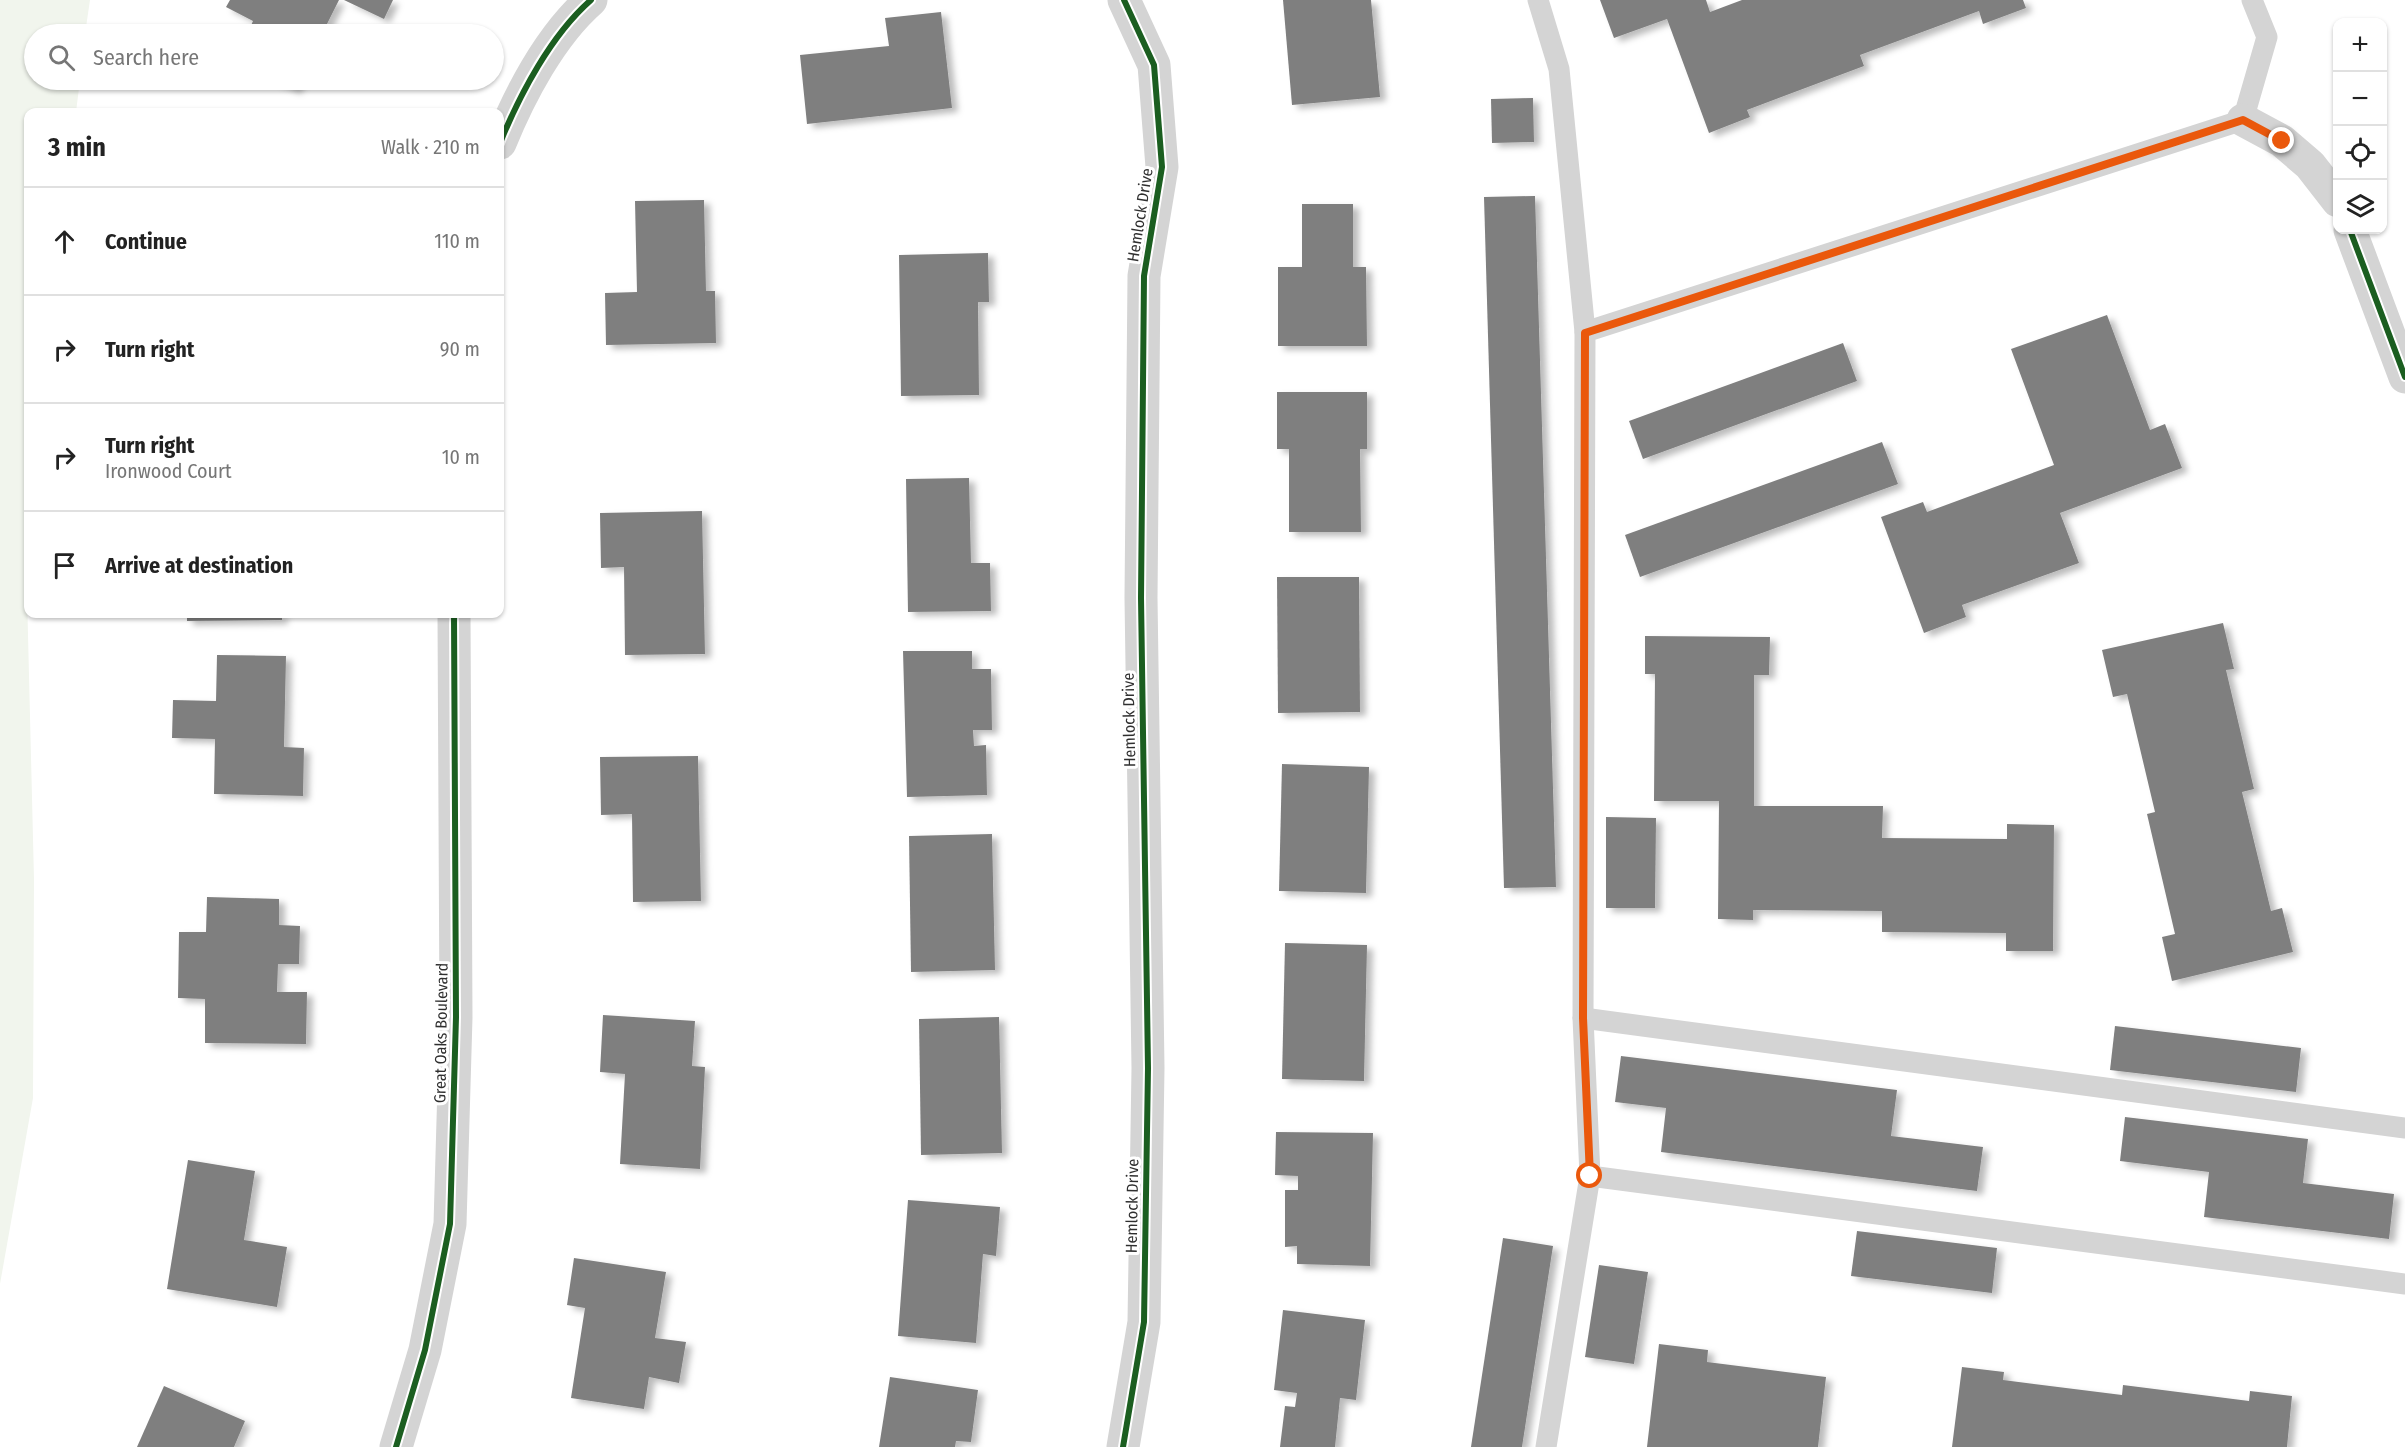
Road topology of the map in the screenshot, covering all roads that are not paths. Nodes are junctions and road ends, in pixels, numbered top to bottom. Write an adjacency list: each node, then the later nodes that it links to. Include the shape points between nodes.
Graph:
1 (591, 0): 6 (street, via 574,15 520,96)
2 (1124, 0): 17 (street, Hemlock Drive, via 1154,65 1162,167 1144,276 1141,598 1148,1068 1144,1322)
3 (1538, 0): 9 (lane, via 1558,69)
4 (2252, 0): 5 (lane, via 2267,37)
5 (2243, 120): 7 (street, via 2282,141 2310,165); 9 (lane)
6 (504, 134)
7 (2333, 196)
8 (2351, 234): 10 (street)
9 (1585, 333): 12 (lane)
10 (2405, 377)
11 (454, 618): 16 (street, Great Oaks Boulevard, via 456,1017 450,1224 425,1350)
12 (1583, 1018): 13 (lane); 14 (lane)
13 (2405, 1128)
14 (1590, 1176): 15 (lane); 18 (lane)
15 (2405, 1284)
16 (396, 1447)
17 (1123, 1447)
18 (1546, 1447)

